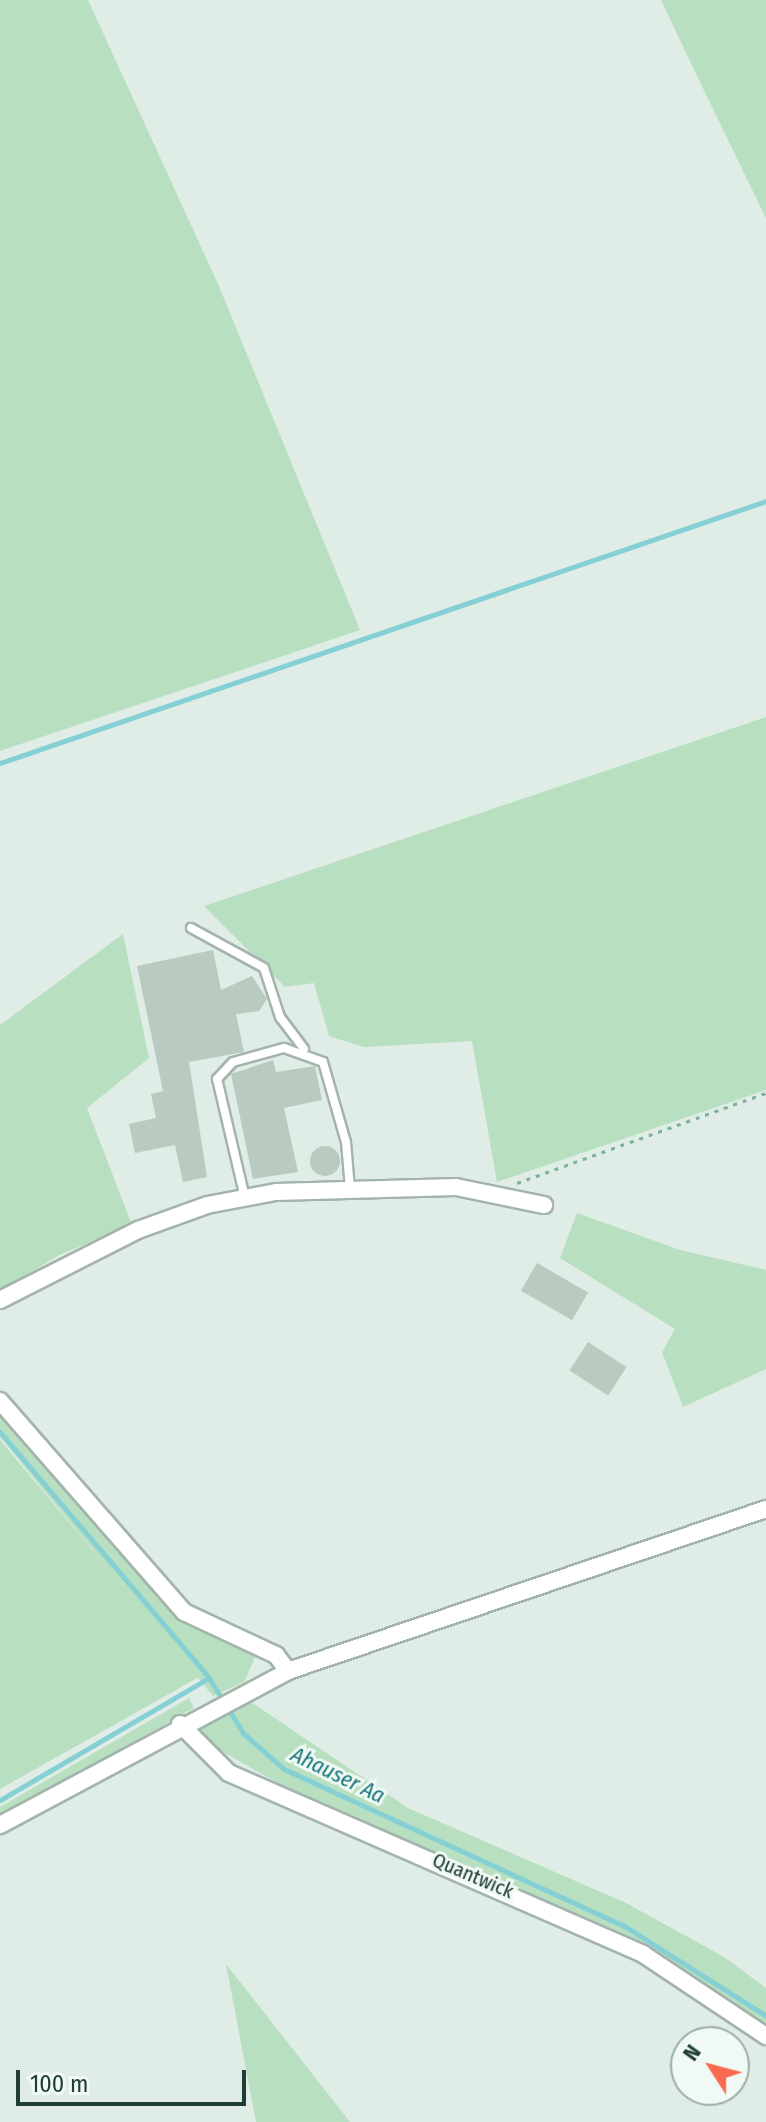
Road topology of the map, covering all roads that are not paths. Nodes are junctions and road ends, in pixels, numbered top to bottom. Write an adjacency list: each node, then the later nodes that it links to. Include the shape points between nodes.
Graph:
1 (191, 928): 2 (lane, via 264,968 280,1017)
2 (304, 1049): 3 (lane, via 323,1062 346,1142); 4 (lane, via 284,1048 221,1069 217,1079)
3 (350, 1189): 4 (street); 5 (street, via 456,1187)
4 (245, 1198): 6 (street, via 138,1230)
5 (544, 1205)
6 (0, 1300)
7 (0, 1401): 9 (street, via 184,1612 276,1655)
8 (766, 1509): 9 (street)
9 (288, 1671): 10 (street)
10 (180, 1724): 11 (street); 12 (street, Quantwick, via 229,1773 643,1954)
11 (0, 1825)
12 (766, 2036)

